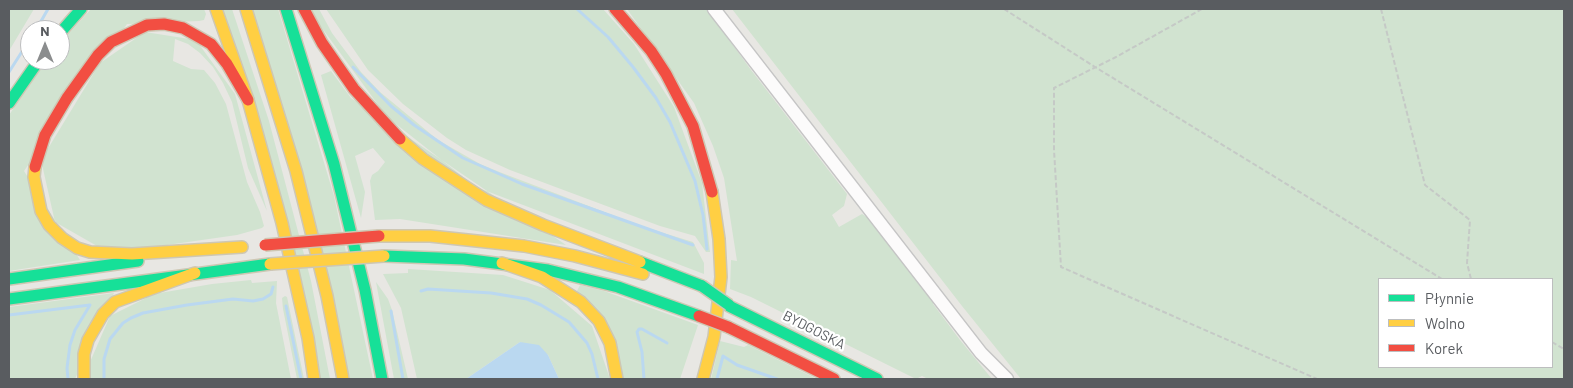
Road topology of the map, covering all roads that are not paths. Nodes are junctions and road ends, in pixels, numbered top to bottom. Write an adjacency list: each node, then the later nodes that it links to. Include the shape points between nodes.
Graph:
1 (81, 9): 8 (main road)
2 (216, 9): 12 (main road)
3 (246, 9): 22 (main road, via 296,171 328,296)
4 (286, 9): 23 (main road, via 334,164 365,290)
5 (304, 9): 18 (main road, via 327,51 354,89 391,131 444,174 486,200)
6 (615, 9): 25 (main road, via 666,74 693,126 705,162 717,220 721,277 714,337)
7 (714, 9): 28 (street, via 981,353)
8 (70, 22)
9 (29, 70): 11 (main road)
10 (32, 70): 11 (main road)
11 (25, 79): 13 (main road)
12 (248, 100): 14 (main road, via 211,44 183,28 147,25 111,42 98,55 44,136 34,177 41,211 49,225 77,248 90,252 132,254); 21 (main road, via 284,233)
13 (9, 103)
14 (242, 247): 17 (main road); 18 (main road, bridge, via 379,236 430,236 541,249 621,267)
15 (502, 263): 16 (main road, bridge, via 384,256); 24 (main road, via 542,277 581,302 599,322 610,343); 26 (main road, bridge, via 595,281 645,295 728,327)
16 (195, 273): 19 (main road); 20 (main road, via 115,302 103,314 88,340 84,354)
17 (9, 279)
18 (702, 291): 27 (main road, BYDGOSKA, bridge)
19 (9, 299)
20 (84, 379)
21 (314, 379)
22 (343, 379)
23 (382, 379)
24 (617, 379)
25 (703, 379)
26 (834, 379)
27 (877, 379)
28 (1007, 379)

